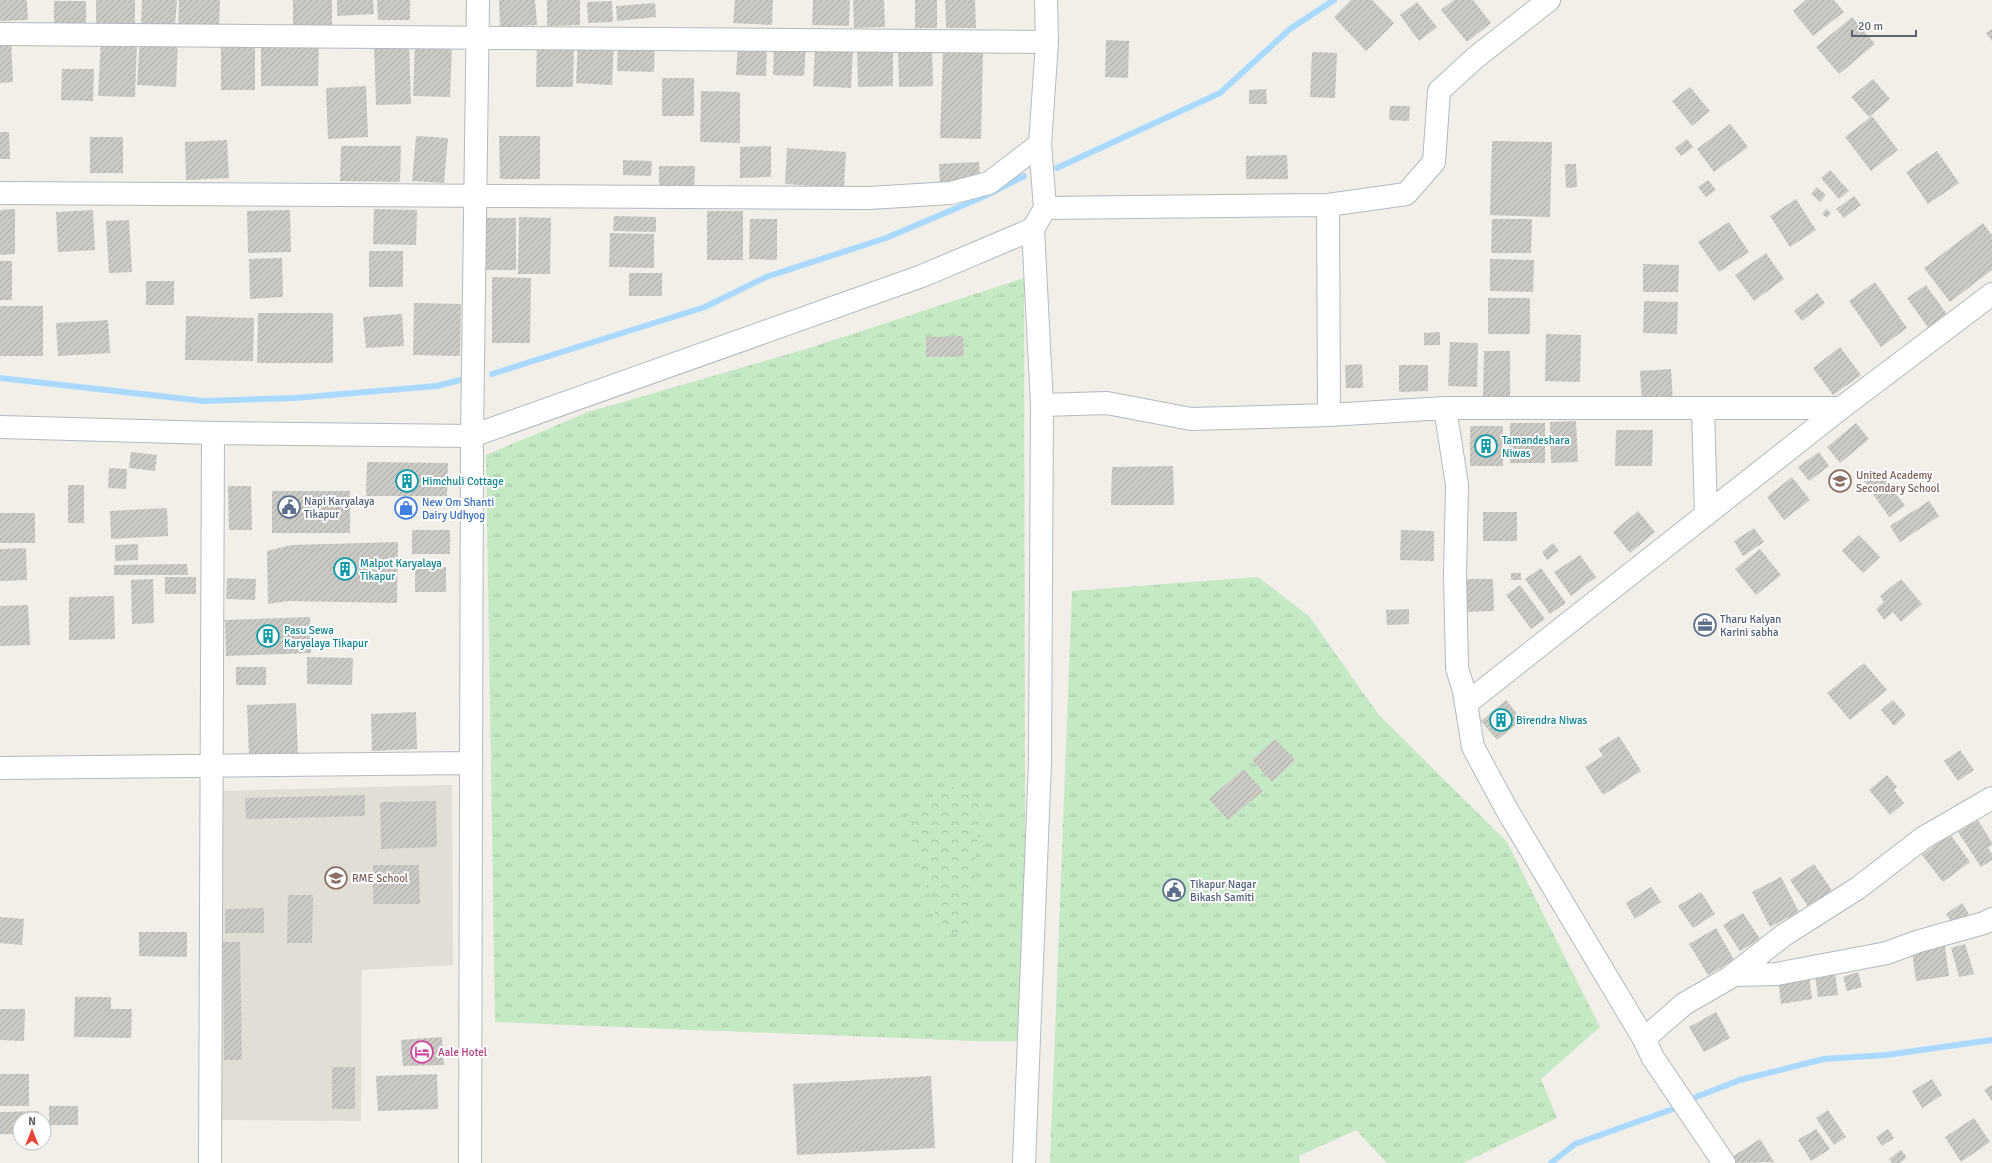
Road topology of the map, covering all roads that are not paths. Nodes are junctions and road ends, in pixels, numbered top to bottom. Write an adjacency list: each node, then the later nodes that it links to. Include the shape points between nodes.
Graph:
1 (478, 0): 5 (street)
2 (1046, 0): 6 (street)
3 (1549, 0): 10 (street, via 1474,58 1439,91 1434,162 1406,194)
4 (0, 34): 5 (street)
5 (478, 37): 6 (street); 9 (street)
6 (1047, 42): 7 (street)
7 (1040, 144): 9 (street, via 989,183 951,193 869,198); 11 (street)
8 (0, 193): 9 (street)
9 (474, 195): 21 (street)
10 (1328, 205): 11 (street); 18 (street)
11 (1045, 208): 12 (street)
12 (1033, 229): 14 (street); 21 (street, via 922,276)
13 (1992, 294): 17 (street)
14 (1042, 404): 18 (street, via 1107,403 1191,419); 33 (street, via 1040,762)
15 (1445, 408): 16 (street); 18 (street); 23 (street, via 1457,484 1457,668)
16 (1703, 408): 17 (street); 22 (street)
17 (1841, 408): 22 (street)
18 (1329, 415)
19 (0, 427): 20 (street)
20 (213, 433): 21 (street); 25 (street)
21 (472, 436): 24 (street)
22 (1706, 515): 23 (street)
23 (1467, 704): 30 (street, via 1473,747 1507,810)
24 (471, 764): 25 (street); 32 (street)
25 (210, 767): 26 (street); 31 (street)
26 (0, 768)
27 (1992, 798): 29 (street, via 1923,838 1858,888 1784,935)
28 (1992, 919): 29 (street, via 1887,953 1777,974)
29 (1733, 975): 30 (street, via 1684,1004)
30 (1644, 1039): 34 (street, via 1653,1058)
31 (210, 1163)
32 (470, 1163)
33 (1024, 1163)
34 (1724, 1163)

